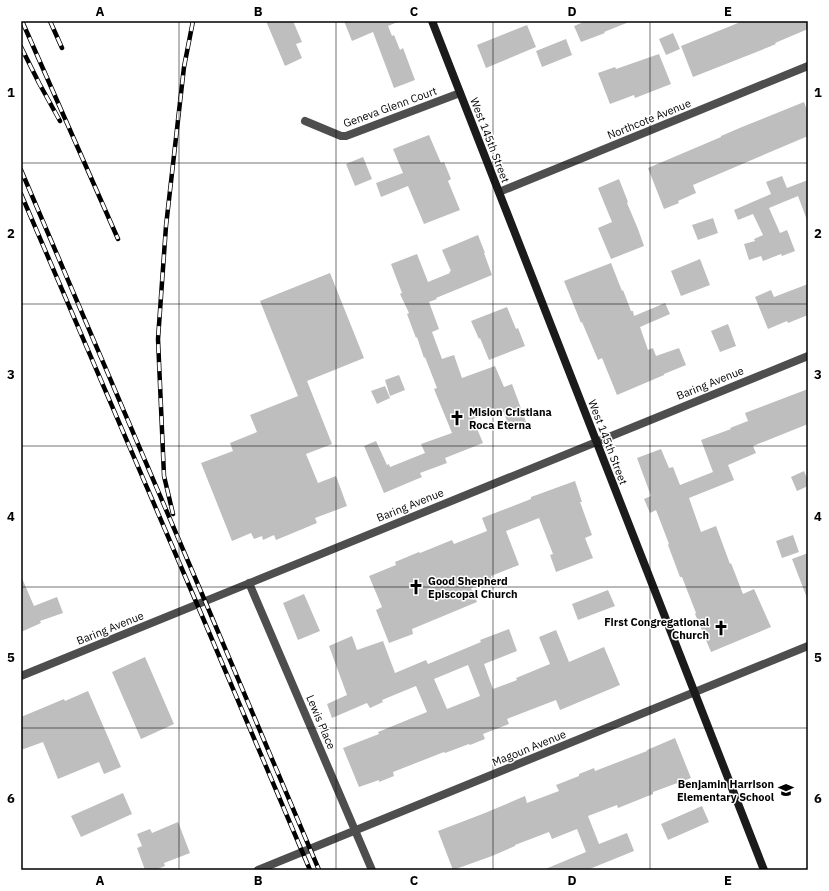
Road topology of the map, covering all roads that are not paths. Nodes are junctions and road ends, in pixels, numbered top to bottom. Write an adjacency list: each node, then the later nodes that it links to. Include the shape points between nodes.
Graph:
1 (432, 21): 3 (street, West 145th Street)
2 (808, 66): 5 (street, Northcote Avenue)
3 (460, 92): 4 (street, Geneva Glenn Court, via 346,136); 5 (street, West 145th Street)
4 (305, 121)
5 (499, 192): 7 (street, West 145th Street)
6 (808, 356): 7 (street, Baring Avenue)
7 (596, 442): 8 (street, Baring Avenue); 11 (street, West 145th Street)
8 (249, 583): 10 (street, Baring Avenue); 12 (street, Lewis Place)
9 (808, 646): 11 (street, Magoun Avenue)
10 (21, 676)
11 (694, 693): 12 (street, Magoun Avenue); 15 (street, West 145th Street)
12 (355, 830): 13 (street, Magoun Avenue); 14 (street, Lewis Place)
13 (258, 870)
14 (372, 870)
15 (764, 870)

